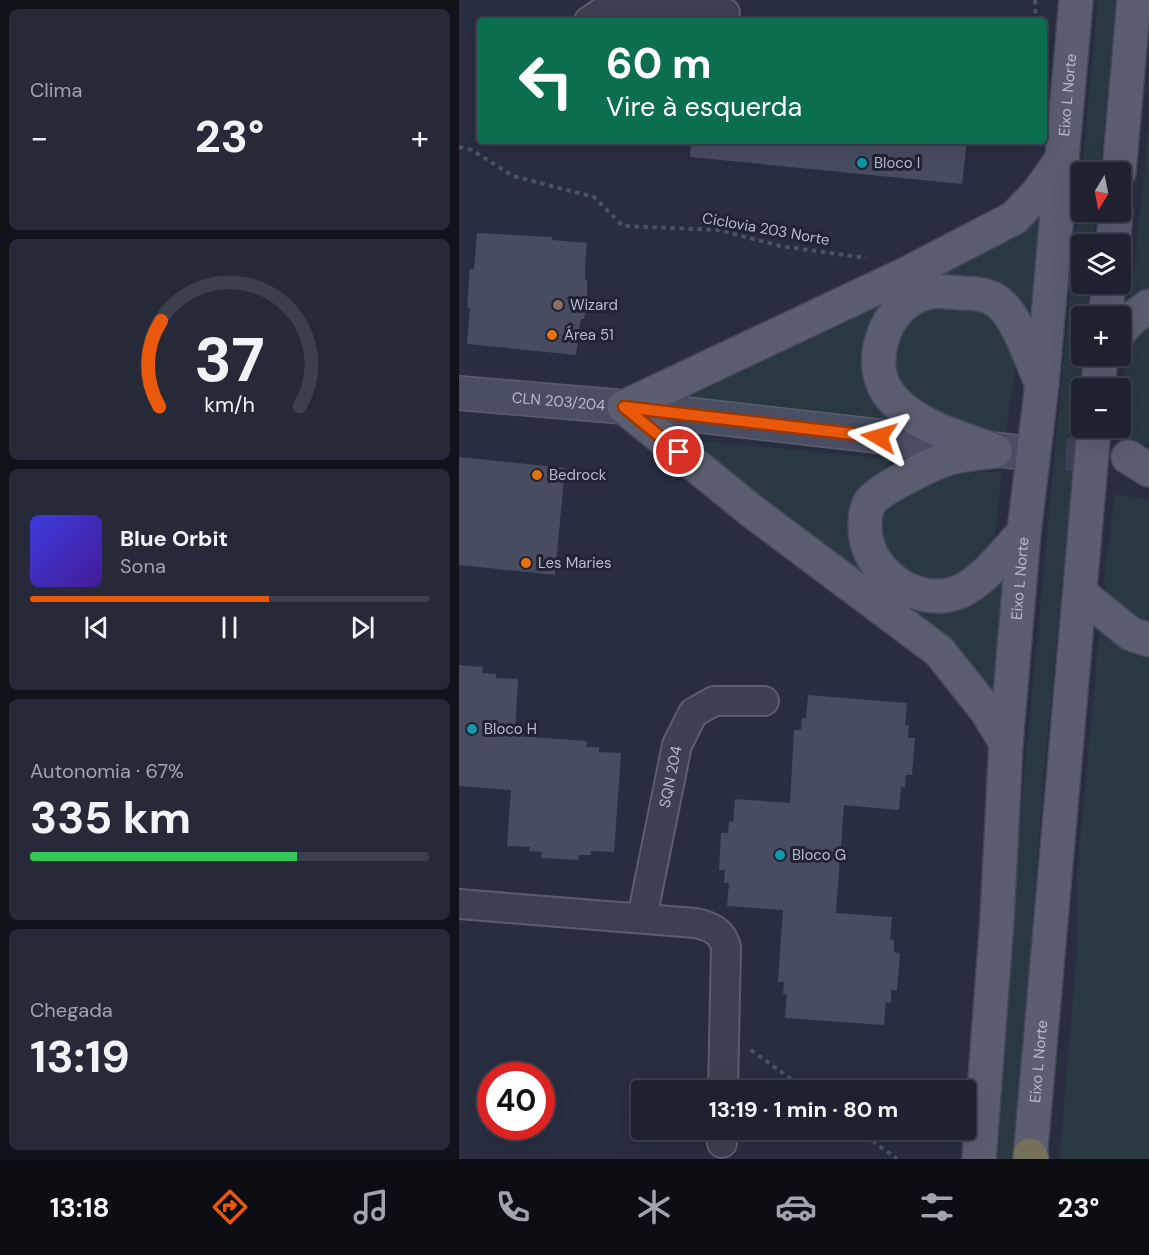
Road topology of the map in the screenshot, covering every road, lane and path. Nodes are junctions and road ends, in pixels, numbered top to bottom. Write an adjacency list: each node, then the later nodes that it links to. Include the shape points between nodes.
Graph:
1 (1035, 0): 6 (path)
2 (1076, 0): 8 (main road, Eixo L Norte)
3 (1134, 0): 9 (main road)
4 (726, 11): 5 (street, via 601,13)
5 (594, 18)
6 (1037, 18)
7 (459, 147): 10 (path, Ciclovia 203 Norte, via 472,150 513,176 594,197 623,226 719,230 780,246 895,262)
8 (1062, 159): 10 (main road, via 1014,218); 13 (main road, Eixo L Norte)
9 (1120, 162)
10 (906, 274): 15 (main road)
11 (1149, 306): 12 (main road)
12 (1131, 321)
13 (1042, 384): 16 (main road, via 1015,322 998,302 970,293 935,291 905,303 887,326 879,352 881,375 889,396 917,420); 18 (main road, Eixo L Norte)
14 (459, 393): 15 (street, CLN 203/204)
15 (624, 407): 16 (street, CLN 203/204); 22 (main road, via 753,512 939,651 986,710)
16 (1006, 452): 18 (main road, via 952,457 900,480 876,496 865,514 868,547 897,584 925,595 945,596 961,591 983,576)
17 (1130, 454): 19 (main road, Eixo L Norte)
18 (1024, 532): 22 (main road, Eixo L Norte)
19 (1080, 594): 20 (main road, via 1131,634); 29 (main road, Eixo L Norte)
20 (1149, 640)
21 (764, 701): 24 (street, SQN 204, via 714,701 693,713 677,745)
22 (1006, 743): 31 (main road, Eixo L Norte)
23 (459, 904): 24 (street)
24 (642, 918): 25 (street, via 706,925 722,937 726,947)
25 (725, 1032): 26 (street); 27 (path)
26 (723, 1080)
27 (792, 1080)
28 (871, 1140): 30 (path)
29 (1031, 1158)
30 (897, 1159)
31 (979, 1159)

